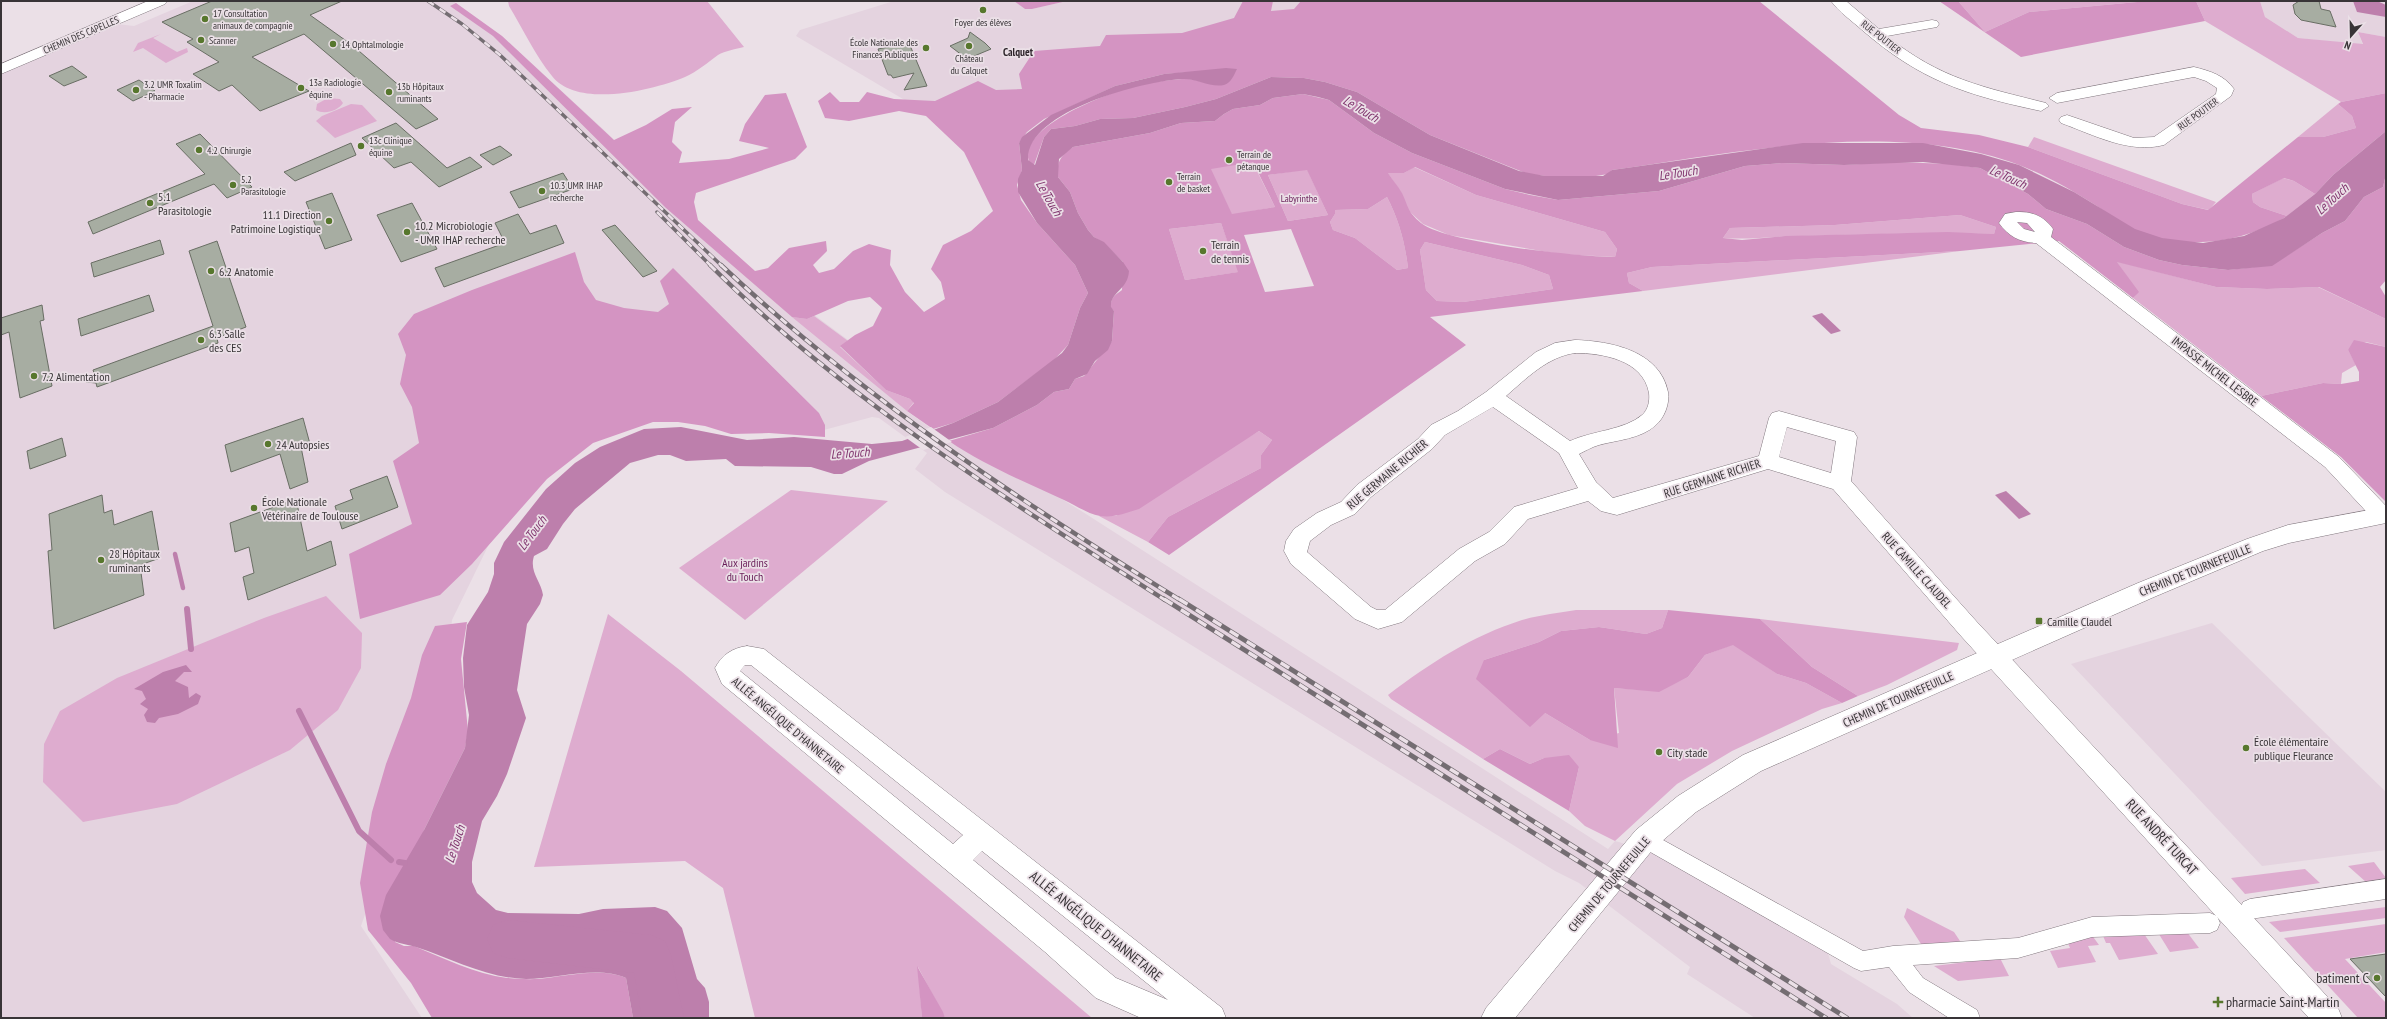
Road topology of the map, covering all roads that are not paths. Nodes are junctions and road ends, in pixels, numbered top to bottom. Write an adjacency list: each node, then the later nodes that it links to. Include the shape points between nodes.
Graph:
1 (160, 1): 5 (street, CHEMIN DES CAPELLES)
2 (1838, 1): 4 (street, RUE POUTIER)
3 (1932, 24): 4 (street)
4 (1875, 34): 7 (street, RUE POUTIER, via 1922,68 1943,78 2006,99)
5 (1, 69)
6 (2057, 98): 7 (street, RUE POUTIER, via 2042,101); 8 (street, via 2077,105 2083,111 2082,116 2077,119); 8 (street, RUE POUTIER, via 2194,72 2210,76 2226,89 2223,96 2158,142 2132,143)
7 (2041, 106): 8 (street, RUE POUTIER, via 2046,112)
8 (2067, 120)
9 (2040, 237): 15 (street, IMPASSE MICHEL LESBRE, via 2332,462)
10 (1493, 397): 11 (street); 11 (street, via 1538,361 1571,346 1602,347 1619,352 1645,368 1659,392 1656,412 1638,427 1592,440); 14 (street, RUE GERMAINE RICHIER, via 1438,430 1414,453 1364,491 1348,508 1324,519 1302,535 1297,541 1295,551 1299,558 1363,613 1372,619 1382,621 1394,616 1467,555 1498,538 1521,513)
11 (1569, 450): 14 (street, RUE GERMAINE RICHIER, via 1569,456)
12 (1768, 461): 13 (street); 13 (street, via 1779,418 1847,437); 14 (street, RUE GERMAINE RICHIER, via 1617,507 1603,504)
13 (1840, 483): 16 (street, RUE CAMILLE CLAUDEL)
14 (1592, 492)
15 (2381, 519): 16 (street, CHEMIN DE TOURNEFEUILLE, via 2288,534 2255,545)
16 (1995, 656): 18 (street, CHEMIN DE TOURNEFEUILLE, via 1752,763 1687,804); 28 (street, RUE ANDRÉ TURCAT)
17 (981, 834): 19 (street); 19 (street, ALLÉE ANGÉLIQUE D'HANNETAIRE, via 756,656 746,654 735,659 727,668 730,677); 25 (street, ALLÉE ANGÉLIQUE D'HANNETAIRE)
18 (1645, 839): 23 (street, via 1861,961); 26 (street, CHEMIN DE TOURNEFEUILLE)
19 (953, 861): 24 (street, ALLÉE ANGÉLIQUE D'HANNETAIRE, via 1055,943 1106,988 1124,998)
20 (2386, 889): 21 (street)
21 (2250, 909)
22 (2210, 922): 23 (street, via 2092,927 2018,948)
23 (1893, 956): 27 (street, via 1916,985)
24 (1178, 1018)
25 (1212, 1018)
26 (1496, 1018)
27 (1969, 1018)
28 (2328, 1018)

